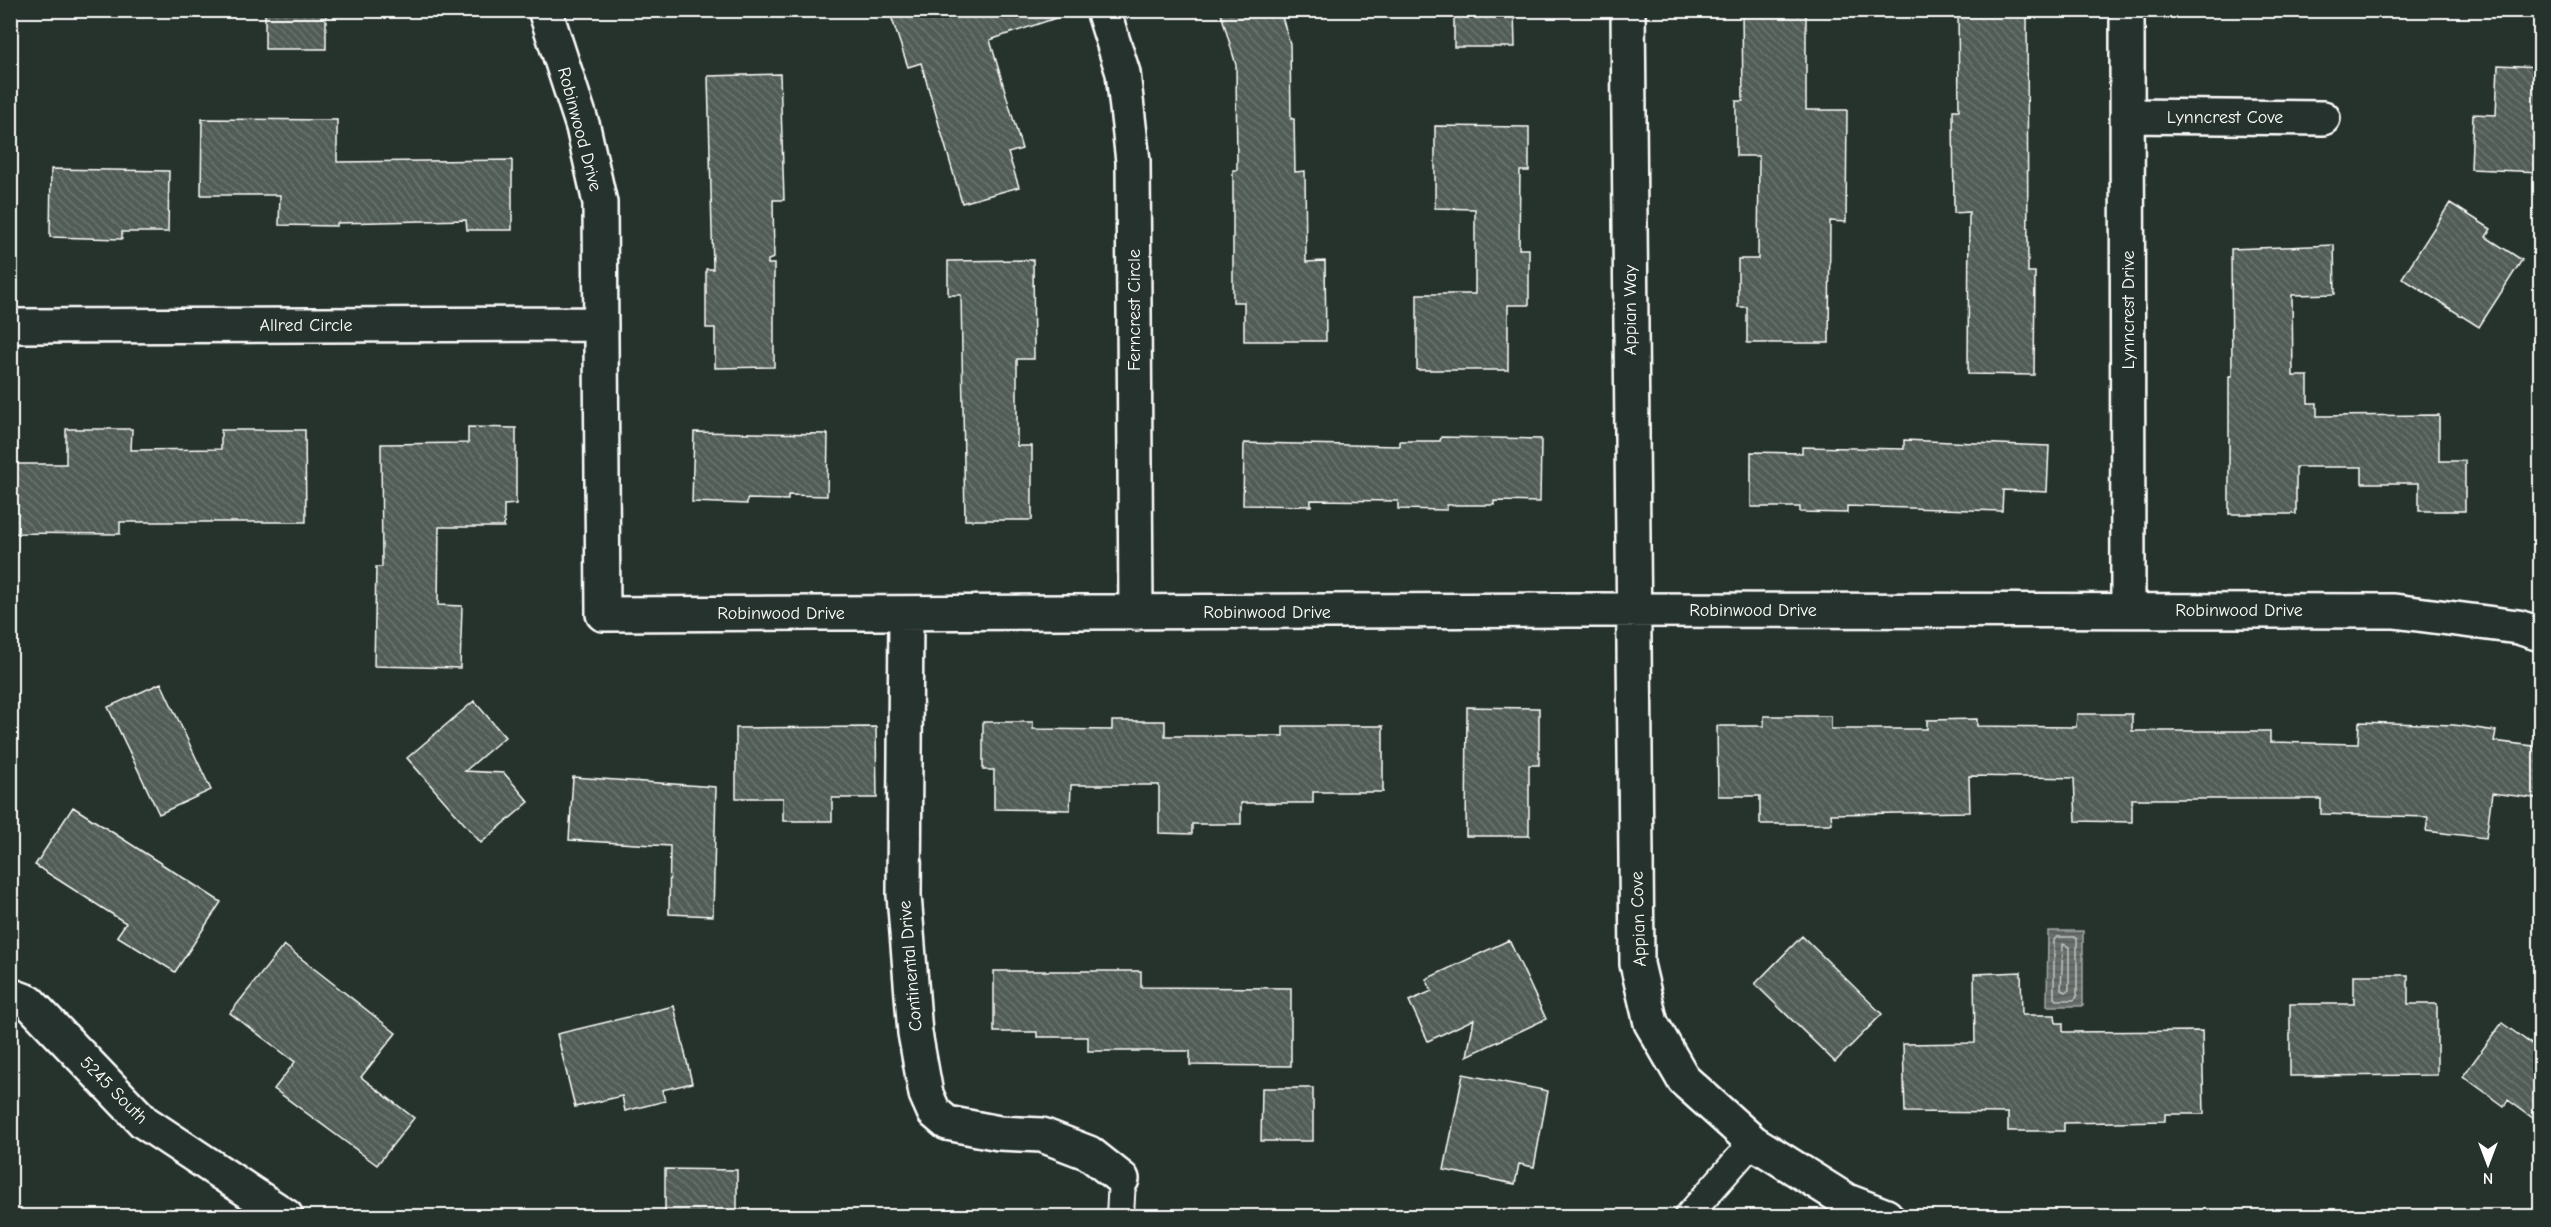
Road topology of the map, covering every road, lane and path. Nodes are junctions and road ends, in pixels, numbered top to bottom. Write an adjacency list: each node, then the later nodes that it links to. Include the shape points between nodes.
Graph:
1 (545, 10): 7 (street, Robinwood Drive, via 583,128 600,203)
2 (1103, 10): 12 (street, Ferncrest Circle, via 1123,73 1133,162)
3 (1628, 10): 10 (street, Appian Way)
4 (2127, 10): 5 (street, Lynncrest Drive)
5 (2127, 116): 6 (street, Lynncrest Cove); 9 (street, Lynncrest Drive)
6 (2323, 118)
7 (601, 324): 8 (street, Allred Circle); 11 (street, Robinwood Drive, via 603,614)
8 (10, 326)
9 (2128, 609): 10 (street, Robinwood Drive); 13 (street, Robinwood Drive, via 2394,611 2518,627)
10 (1633, 610): 12 (street, Robinwood Drive); 15 (street, Appian Cove, via 1637,964 1651,1023 1684,1080)
11 (906, 613): 12 (street, Robinwood Drive); 16 (street, Continental Drive, via 903,895 915,1033 926,1094 934,1112 947,1123 999,1133 1042,1135 1089,1153)
12 (1136, 613)
13 (2541, 634)
14 (10, 995): 17 (street, 5245 South, via 29,1002 144,1122)
15 (1753, 1142): 19 (lane); 20 (street, Appian Cove, via 1847,1201)
16 (1122, 1179): 18 (lane)
17 (286, 1216)
18 (1120, 1216)
19 (1688, 1216)
20 (1886, 1216)

